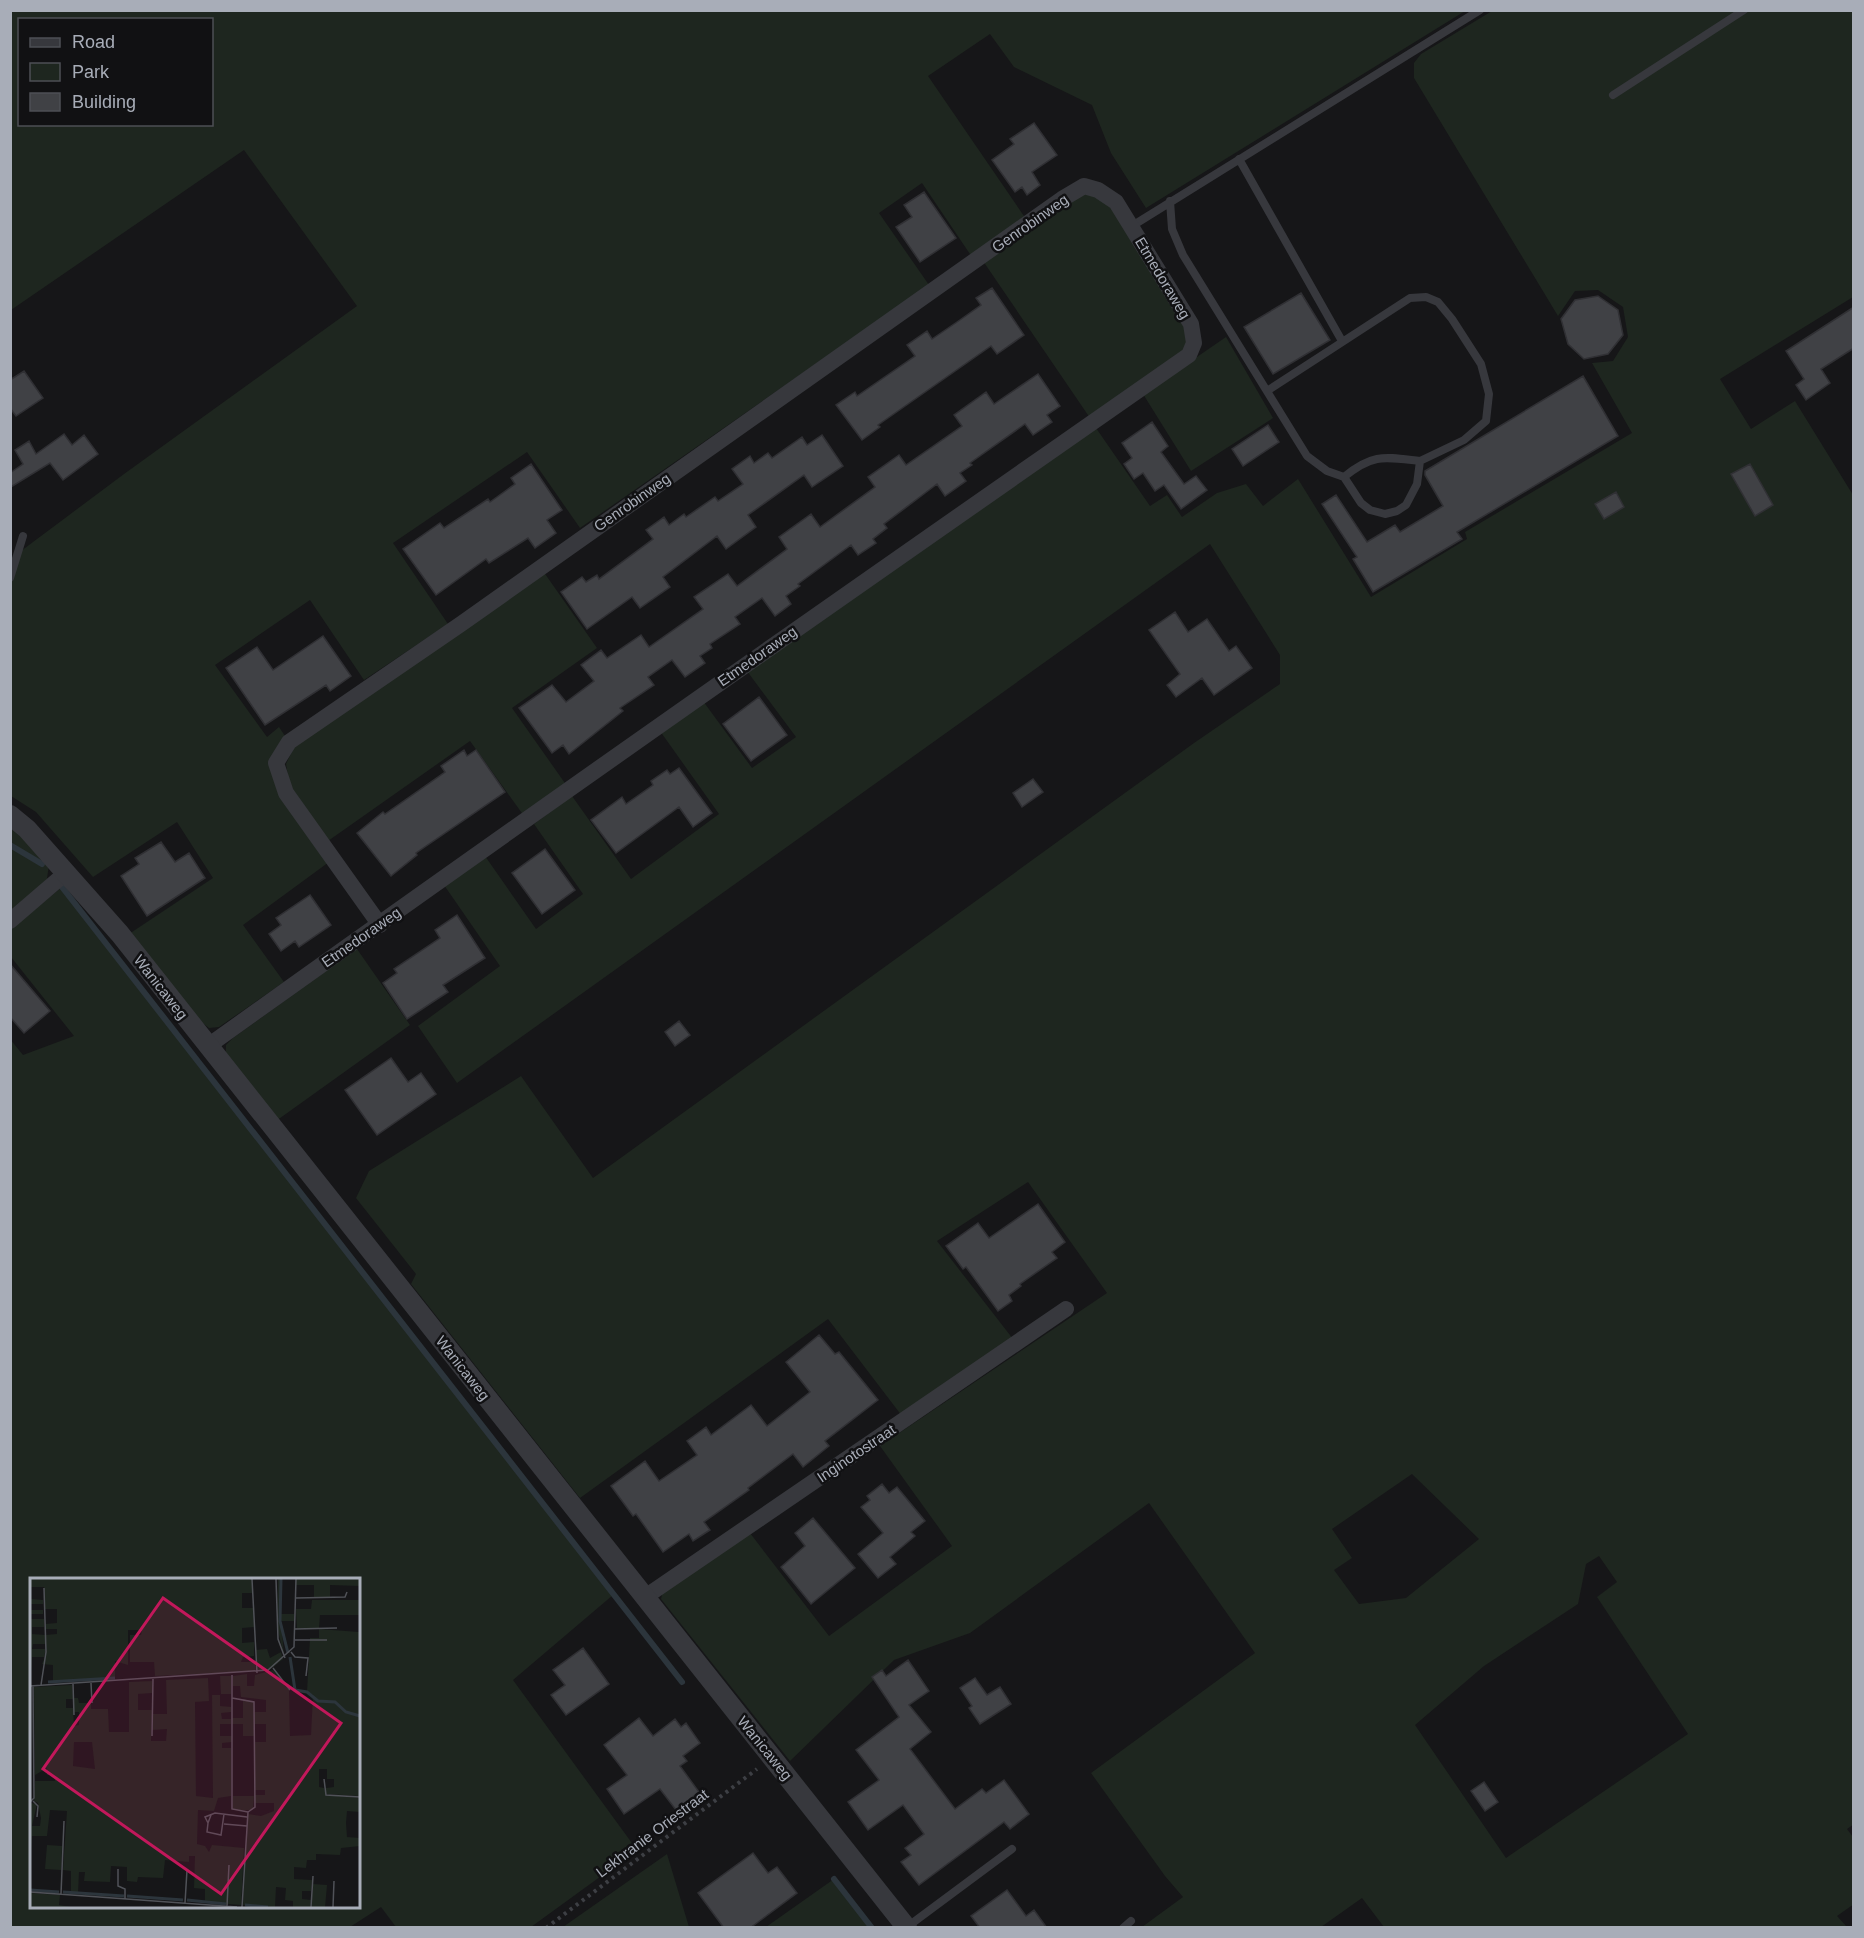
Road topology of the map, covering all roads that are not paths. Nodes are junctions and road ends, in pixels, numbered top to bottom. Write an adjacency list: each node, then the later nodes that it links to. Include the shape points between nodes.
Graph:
1 (1480, 10): 4 (lane)
2 (1744, 10): 3 (lane)
3 (1613, 95)
4 (1239, 159): 5 (lane); 7 (lane)
5 (1170, 201): 6 (lane); 8 (lane, via 1172,228 1183,255)
6 (1132, 226): 16 (street, Etmedoraweg, via 1191,324 1194,343 1189,356 758,655); 16 (street, Genrobinweg, via 1116,202 1098,190 1084,186 1062,199 290,742 276,763 286,793)
7 (1342, 341): 8 (lane); 9 (lane, via 1410,298 1426,297 1438,302 1452,319 1481,364 1489,394 1486,421 1464,440)
8 (1267, 391): 10 (lane, via 1307,456 1326,471)
9 (1420, 461): 10 (lane, via 1374,458); 10 (lane, via 1417,484 1406,505 1385,514 1361,503)
10 (1344, 477)
11 (23, 536): 12 (lane)
12 (10, 578)
13 (10, 815): 14 (street, Wanicaweg)
14 (67, 872): 15 (street); 17 (street, Wanicaweg)
15 (10, 921)
16 (380, 925): 17 (street, Etmedoraweg)
17 (208, 1046): 19 (street, Wanicaweg)
18 (1066, 1309): 19 (street, Inginotostraat)
19 (645, 1597): 22 (street, Wanicaweg)
20 (1012, 1849): 22 (lane)
21 (1131, 1921): 23 (lane)
22 (907, 1927)
23 (1123, 1928)

